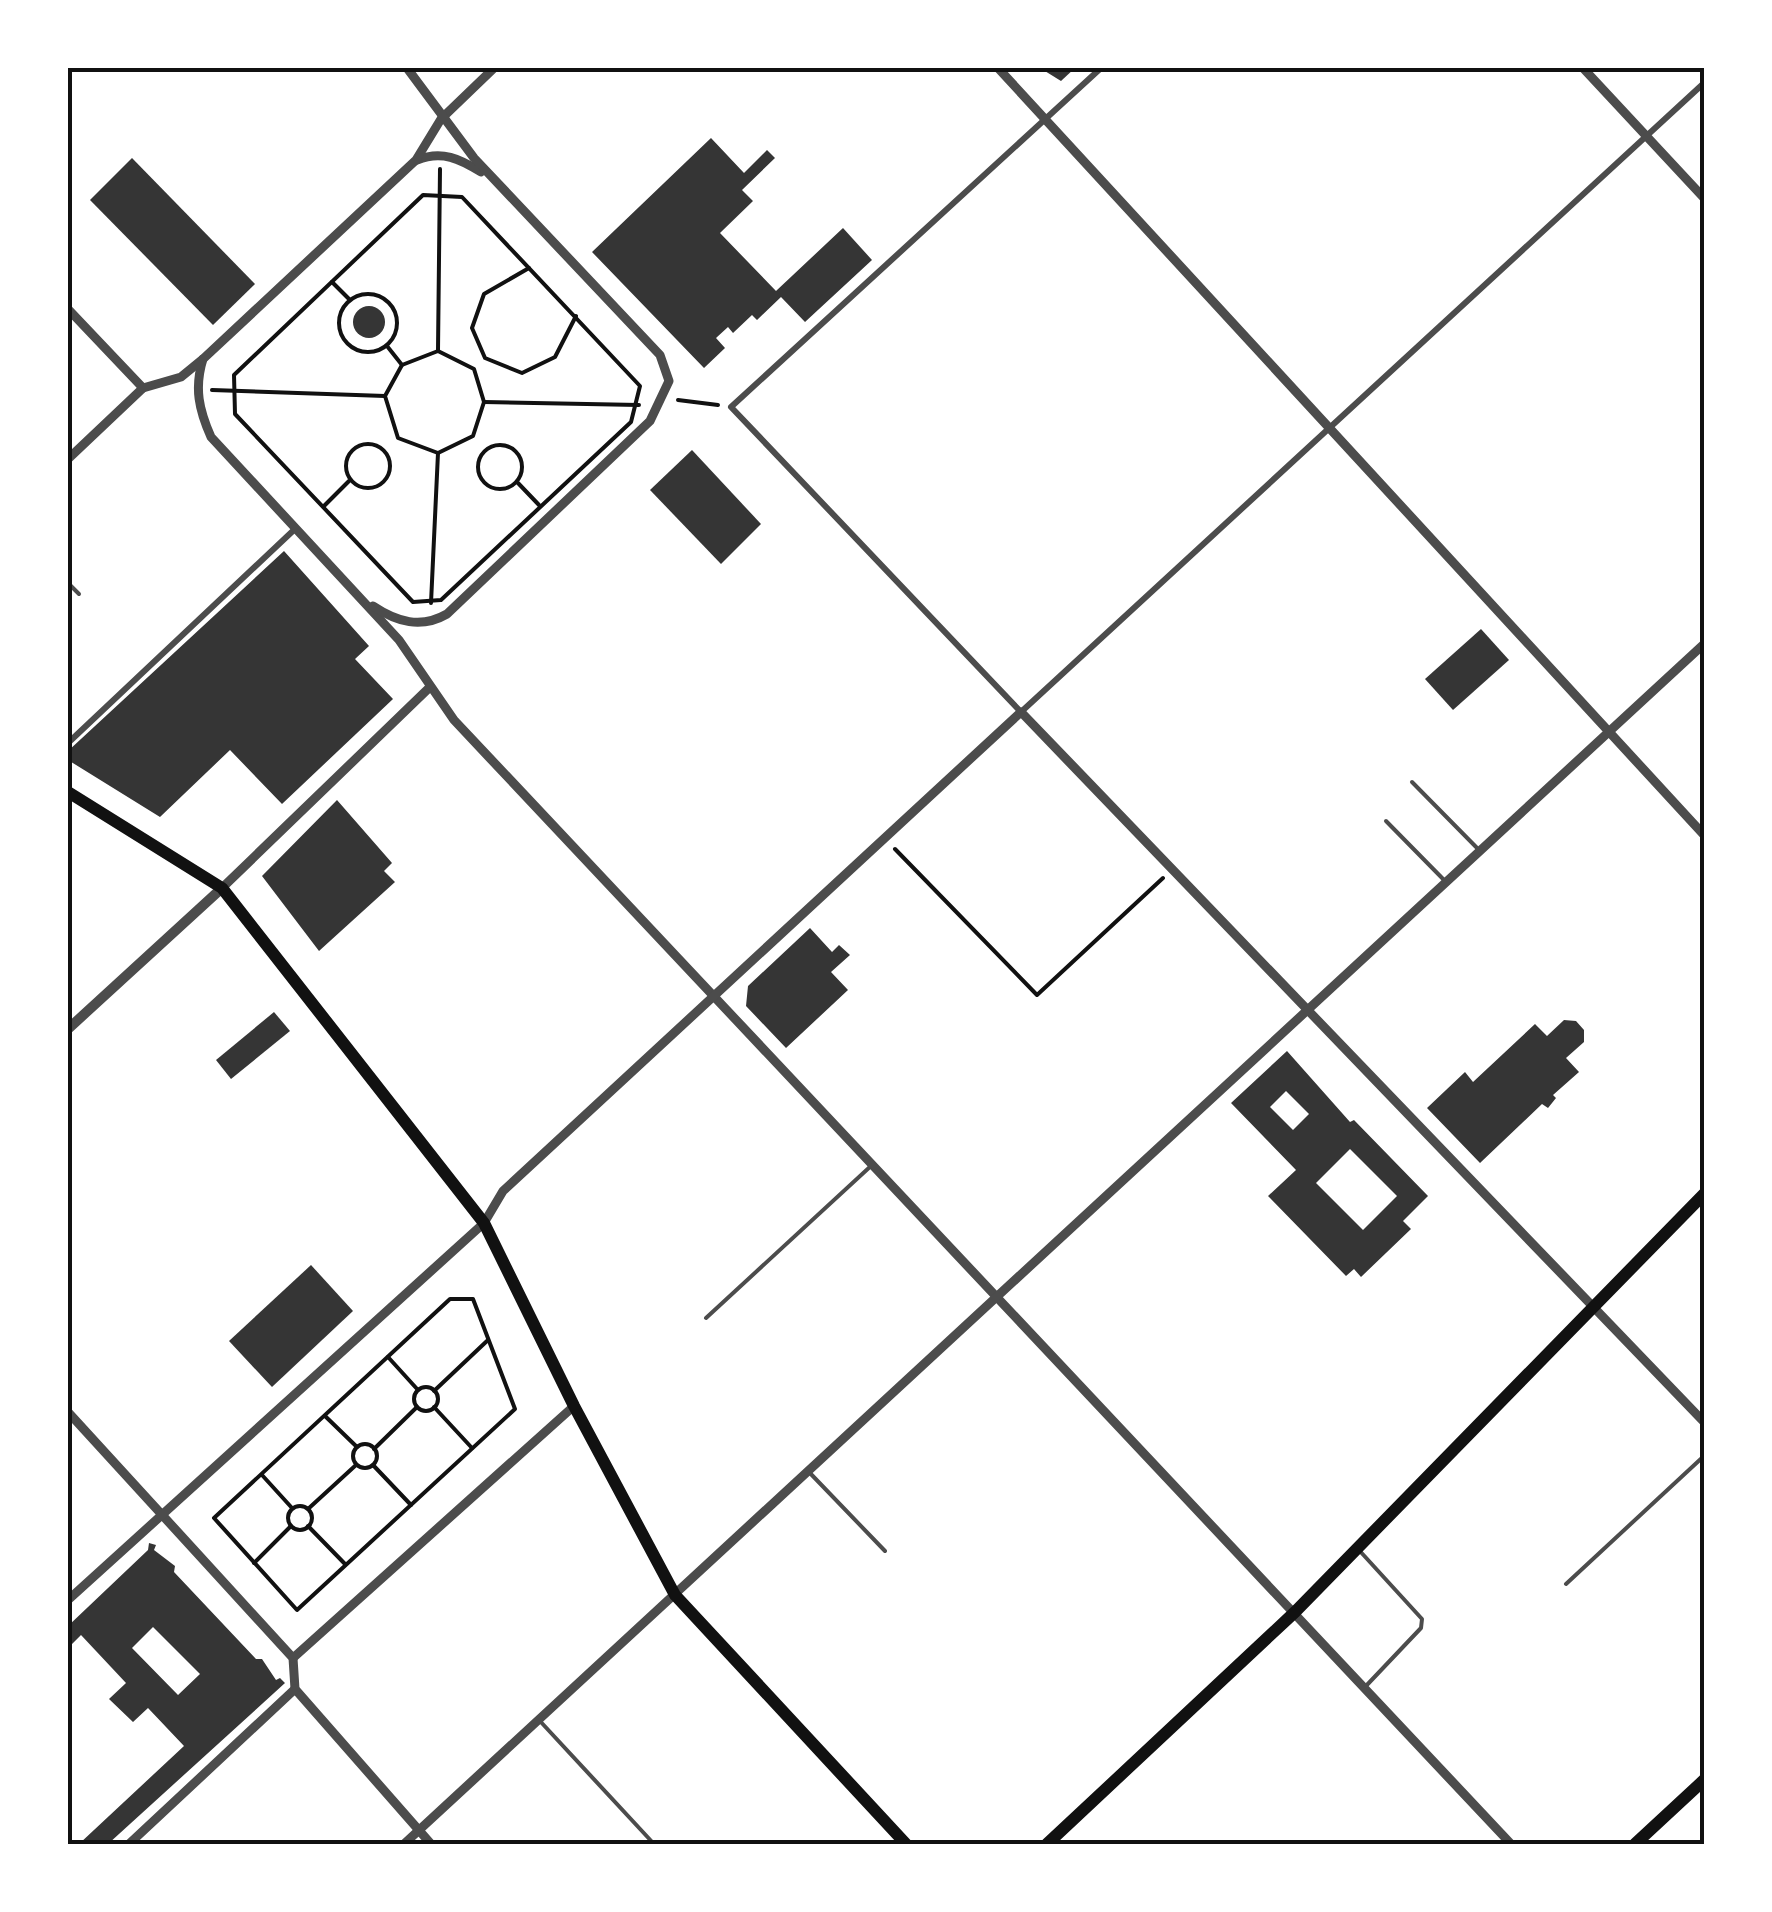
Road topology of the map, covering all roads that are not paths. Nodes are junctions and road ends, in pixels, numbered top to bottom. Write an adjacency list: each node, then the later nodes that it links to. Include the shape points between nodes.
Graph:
1 (407, 68): 7 (street, via 425,86)
2 (494, 68): 7 (street)
3 (998, 68): 8 (street)
4 (1101, 68): 8 (street)
5 (1583, 68): 9 (street)
6 (1704, 83): 9 (street)
7 (441, 120): 10 (street); 11 (street)
8 (1045, 120): 16 (street); 24 (street, via 731,407)
9 (1647, 137): 12 (street); 16 (street)
10 (416, 160): 11 (street, via 458,157); 14 (street)
11 (496, 182): 21 (street, via 660,355 669,382 664,398 650,421 438,619 394,620)
12 (1704, 198)
13 (68, 309): 15 (street)
14 (203, 359): 15 (street, via 181,377); 18 (street, via 199,410 210,437)
15 (143, 388): 17 (street)
16 (1330, 430): 24 (street); 25 (street)
17 (68, 460)
18 (296, 528): 21 (street); 26 (street)
19 (68, 583): 20 (lane)
20 (79, 594)
21 (362, 600): 23 (street, via 400,640)
22 (1704, 644): 25 (street)
23 (430, 688): 33 (street); 34 (street)
24 (1021, 712): 34 (street); 35 (street)
25 (1609, 734): 30 (street); 31 (street)
26 (68, 743)
27 (1412, 782): 31 (lane)
28 (68, 792): 33 (main road)
29 (1386, 821): 32 (lane)
30 (1704, 835)
31 (1480, 852): 32 (street)
32 (1446, 882): 35 (street)
33 (222, 888): 36 (street); 39 (main road)
34 (714, 996): 37 (street); 39 (street, via 503,1192)
35 (1308, 1008): 40 (street); 41 (street)
36 (68, 1029)
37 (872, 1165): 40 (street); 42 (lane)
38 (1704, 1194): 41 (main road)
39 (484, 1223): 43 (main road); 48 (street)
40 (994, 1297): 47 (street); 54 (street)
41 (1593, 1304): 45 (street); 49 (main road)
42 (706, 1318)
43 (574, 1406): 52 (main road); 55 (street)
44 (68, 1412): 48 (street)
45 (1704, 1422)
46 (1704, 1456): 51 (lane)
47 (808, 1472): 50 (lane); 52 (street)
48 (158, 1515): 53 (street); 55 (street)
49 (1357, 1548): 54 (main road); 56 (lane, via 1422,1619 1421,1628)
50 (885, 1552)
51 (1566, 1584)
52 (675, 1596): 58 (street); 65 (main road)
53 (68, 1600)
54 (1295, 1612): 56 (street); 66 (main road)
55 (292, 1658): 57 (street)
56 (1365, 1687): 67 (street)
57 (295, 1689): 60 (street); 61 (street)
58 (539, 1720): 60 (street); 64 (lane)
59 (1704, 1780): 68 (main road)
60 (419, 1830): 62 (street); 63 (street)
61 (129, 1844)
62 (404, 1844)
63 (431, 1844)
64 (654, 1844)
65 (906, 1844)
66 (1047, 1844)
67 (1511, 1844)
68 (1635, 1844)

